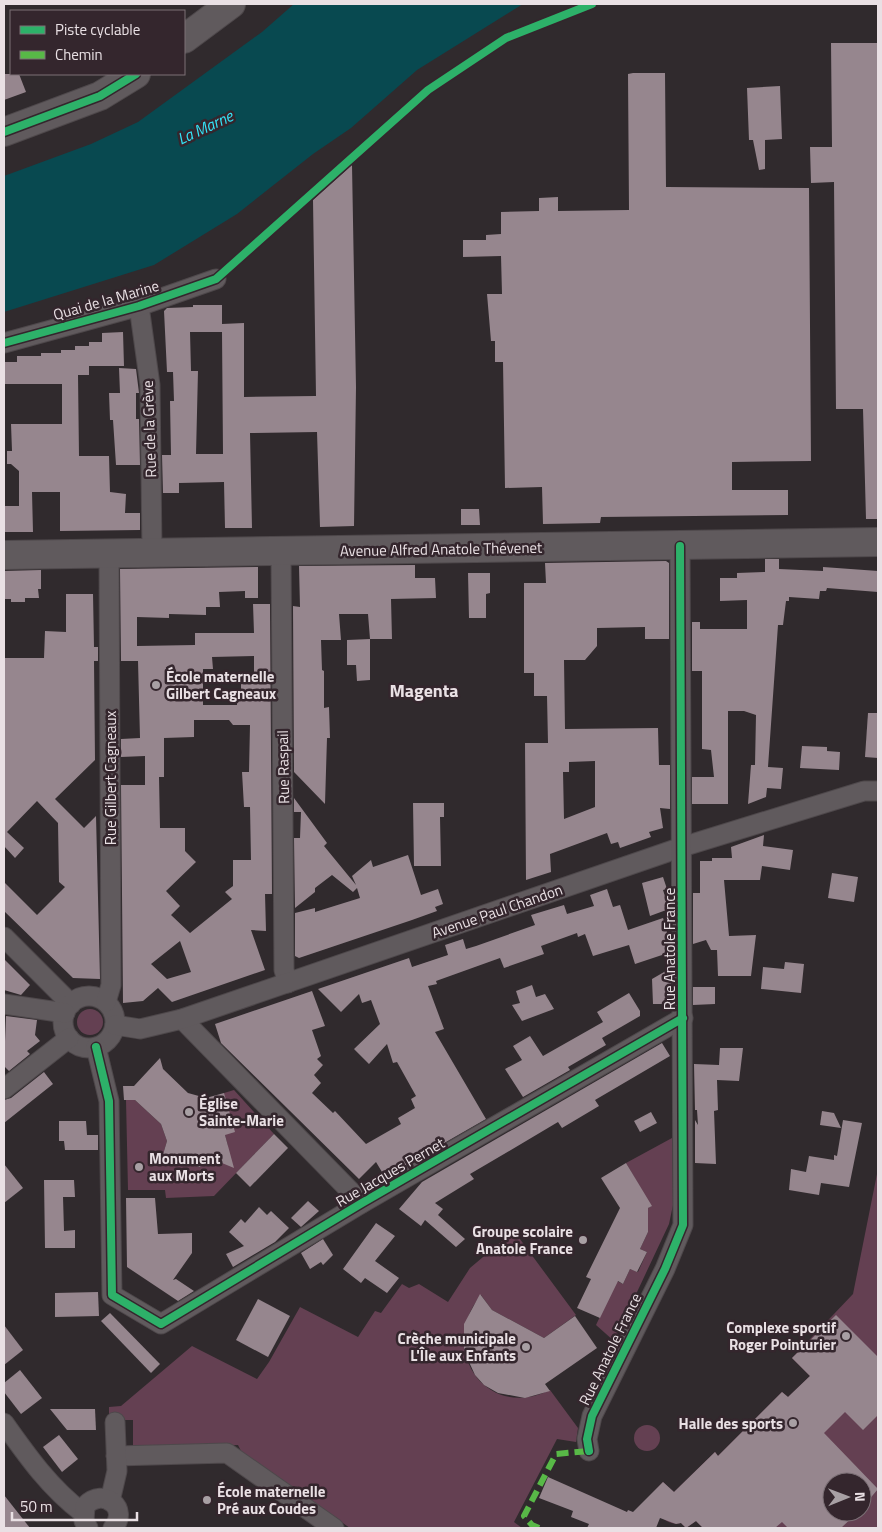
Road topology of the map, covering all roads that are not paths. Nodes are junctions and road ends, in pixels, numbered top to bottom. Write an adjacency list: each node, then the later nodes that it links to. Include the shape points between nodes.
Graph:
1 (231, 4): 2 (main road)
2 (185, 38)
3 (134, 75): 4 (main road, via 100,96)
4 (4, 132)
5 (216, 279): 6 (street, Quai de la Marine)
6 (139, 306): 7 (street, Quai de la Marine); 11 (street, Rue de la Grève, via 150,386)
7 (4, 343)
8 (878, 542): 9 (main road, Avenue Alfred Anatole Thévenet)
9 (680, 546): 10 (main road, Avenue Alfred Anatole Thévenet); 15 (street, Rue Anatole France)
10 (281, 551): 11 (main road, Avenue Alfred Anatole Thévenet); 17 (street, Rue Raspail, via 284,970)
11 (152, 552): 12 (main road, Avenue Alfred Anatole Thévenet)
12 (109, 553): 13 (main road, Avenue Alfred Anatole Thévenet); 18 (street, Rue Gilbert Cagneaux, via 111,985)
13 (4, 555)
14 (878, 791): 15 (street, Avenue Paul Chandon, via 864,791)
15 (682, 847): 17 (street, Avenue Paul Chandon); 21 (street, Rue Anatole France)
16 (4, 937): 20 (street)
17 (288, 983): 22 (street, Avenue Paul Chandon)
18 (106, 1002): 20 (street, via 84,997); 23 (street)
19 (4, 1004): 20 (street)
20 (68, 1009): 24 (street, via 64,1026)
21 (683, 1018): 27 (street, Rue Jacques Pernet); 30 (street, Rue Anatole France, via 683,1225 665,1269 592,1416 587,1439)
22 (182, 1019): 23 (street, Avenue Paul Chandon, via 140,1029); 27 (street)
23 (115, 1025): 25 (street, via 108,1040)
24 (69, 1038): 25 (street, via 80,1047); 26 (street)
25 (96, 1047): 27 (street, Rue Jacques Pernet, via 109,1101 112,1295 161,1324)
26 (4, 1089)
27 (362, 1204)
28 (116, 1422): 31 (street)
29 (4, 1423): 33 (street, via 39,1471)
30 (590, 1450)
31 (116, 1456): 32 (street, via 117,1471); 35 (street, via 227,1453)
32 (110, 1500): 33 (street, via 96,1498 85,1506); 34 (street, via 118,1512)
33 (86, 1521)
34 (113, 1528)
35 (334, 1528)

